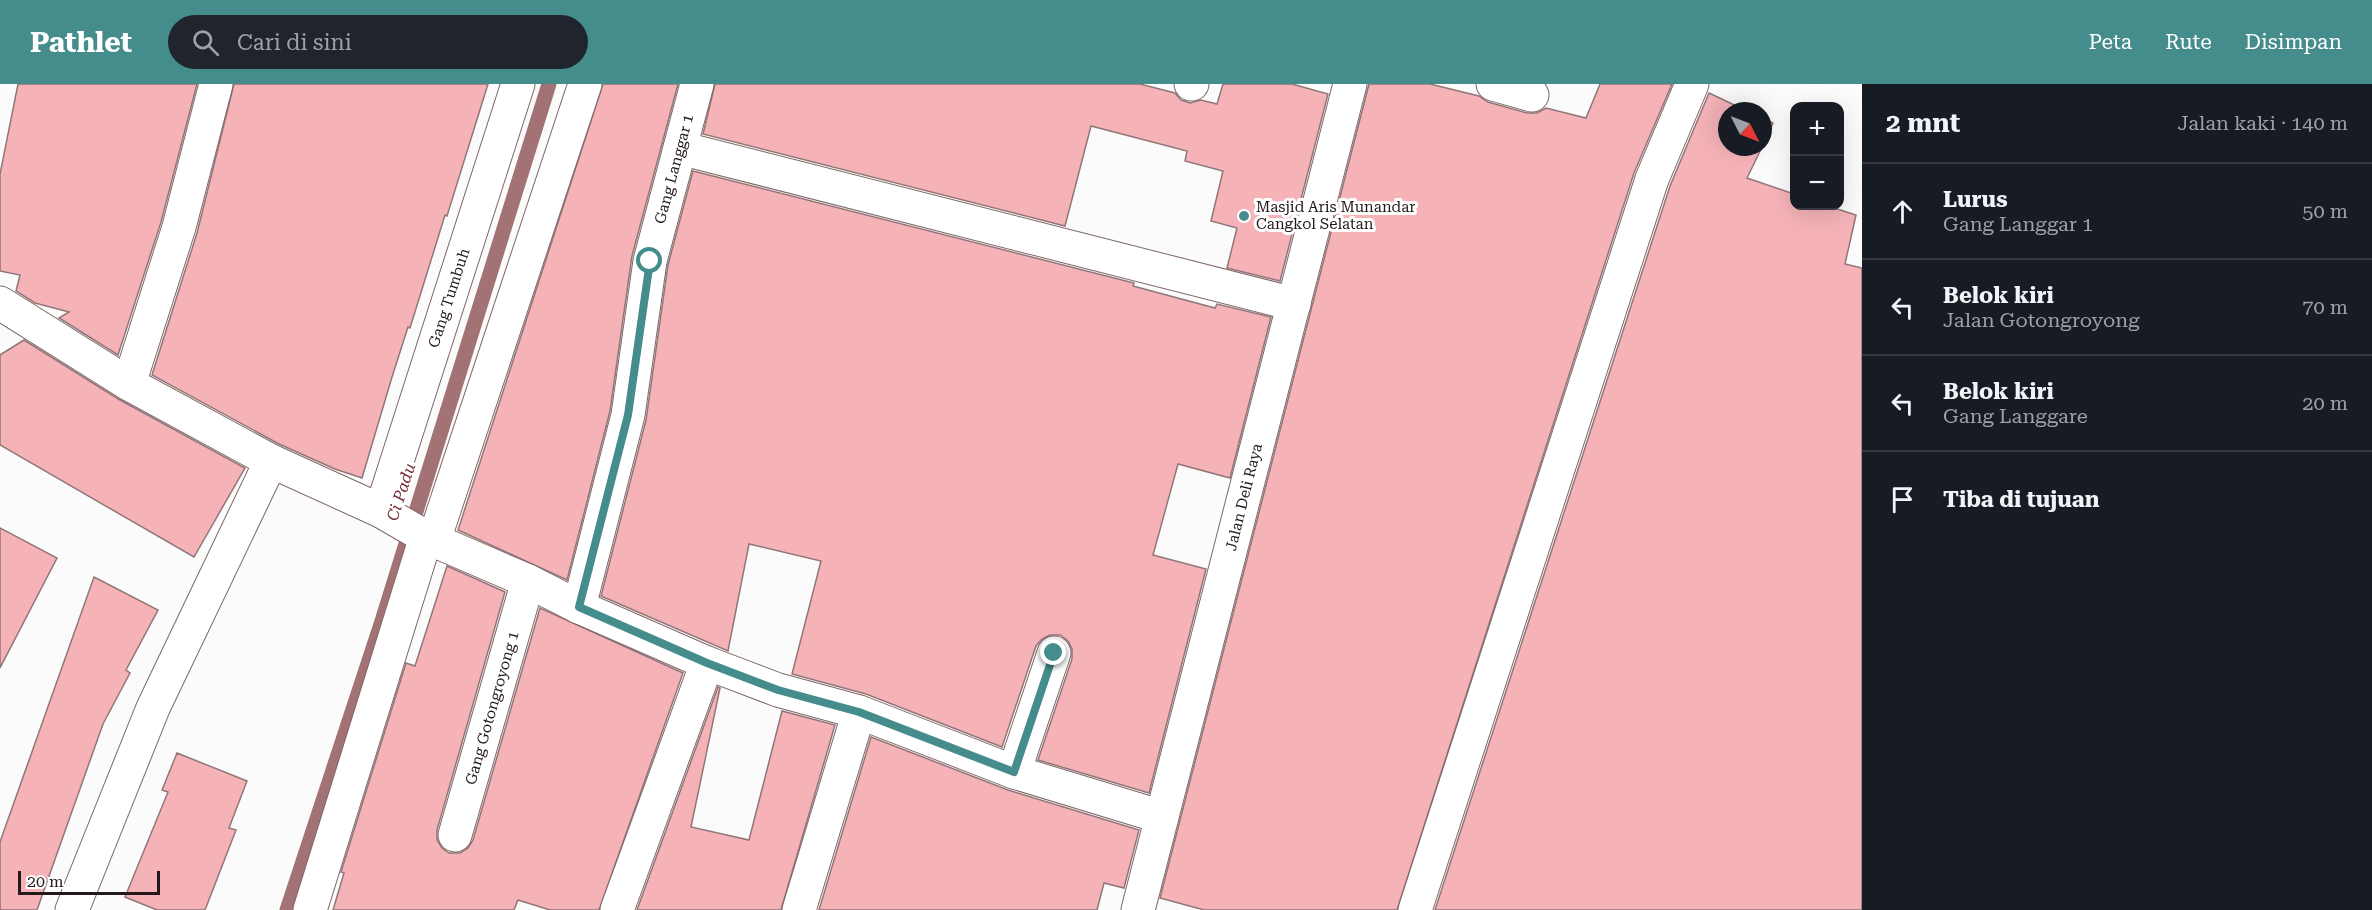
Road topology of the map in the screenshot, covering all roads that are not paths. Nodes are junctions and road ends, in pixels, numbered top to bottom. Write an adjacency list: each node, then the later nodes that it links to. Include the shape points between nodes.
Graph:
1 (216, 84): 12 (street, via 179,226)
2 (518, 84): 14 (street, Gang Tumbuh)
3 (585, 84): 15 (street)
4 (697, 84): 9 (street, Gang Langgar 1)
5 (1350, 84): 11 (street, Jalan Deli Raya)
6 (1493, 84): 8 (street)
7 (1692, 84): 29 (street, via 1652,179)
8 (1532, 95)
9 (680, 148): 11 (street); 17 (street, Gang Langgar 1, via 650,261 628,415)
10 (0, 303): 12 (street)
11 (1294, 304): 22 (street, Jalan Deli Raya)
12 (129, 384): 13 (street)
13 (271, 461): 14 (street); 24 (street, via 153,708)
14 (384, 513): 15 (street)
15 (430, 539): 16 (street); 25 (street)
16 (528, 581): 17 (street); 23 (street, Gang Gotongroyong 1)
17 (579, 607): 19 (street)
18 (1054, 653): 21 (street)
19 (707, 663): 20 (street, via 778,690); 26 (street)
20 (859, 712): 21 (street); 27 (street)
21 (1014, 772): 22 (street)
22 (1162, 817): 28 (street, Jalan Deli Raya)
23 (455, 835)
24 (72, 910)
25 (310, 910)
26 (617, 910)
27 (799, 910)
28 (1138, 910)
29 (1415, 910)

